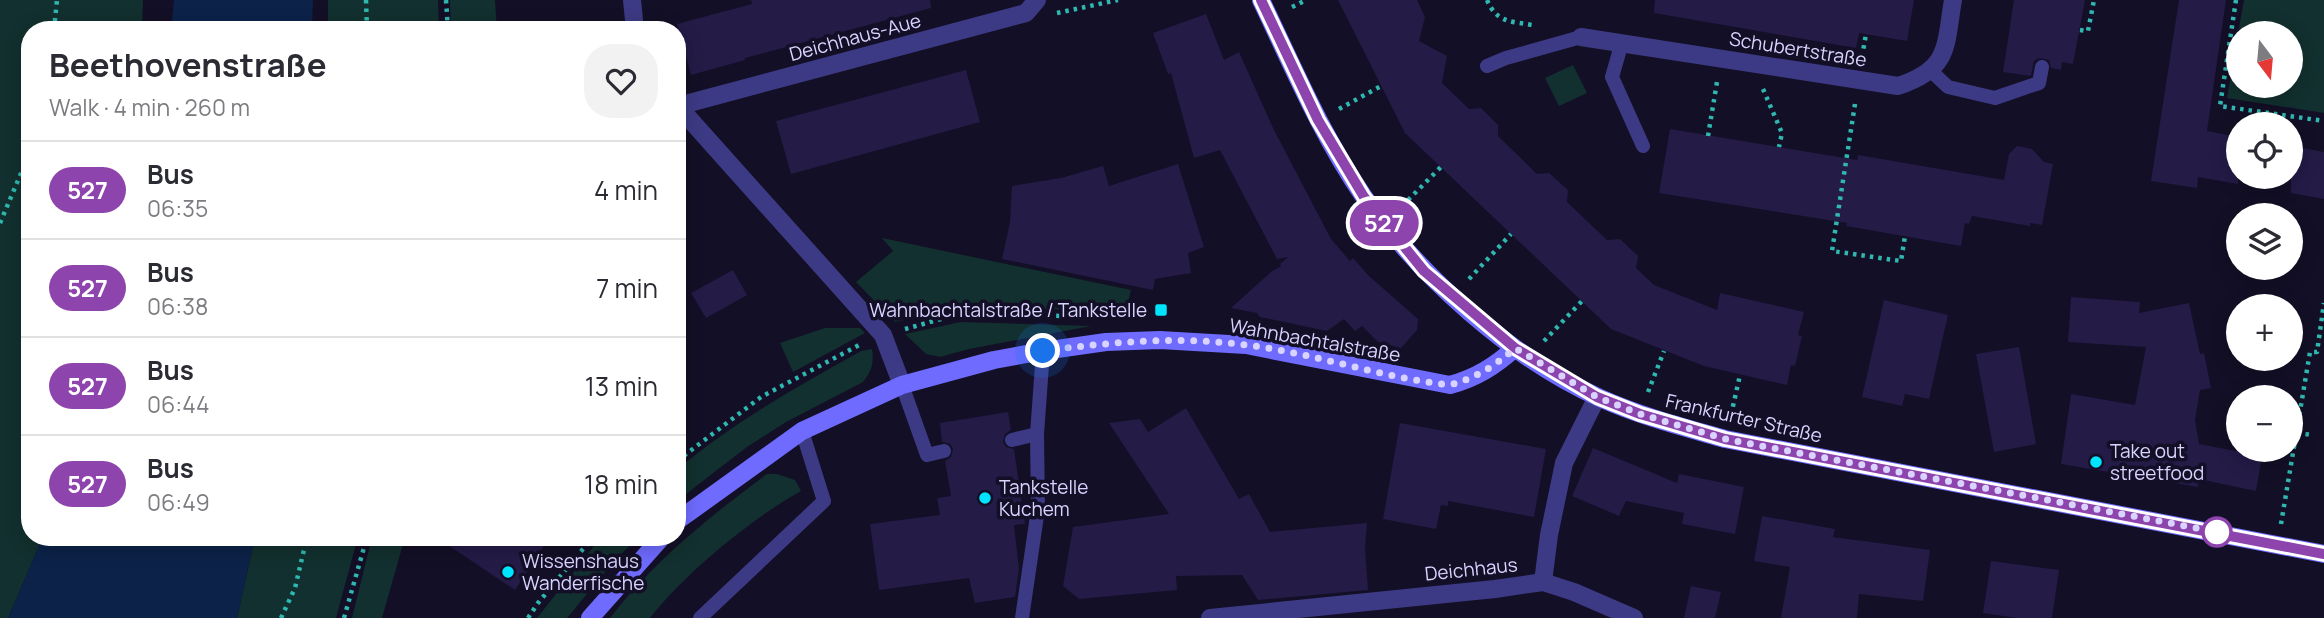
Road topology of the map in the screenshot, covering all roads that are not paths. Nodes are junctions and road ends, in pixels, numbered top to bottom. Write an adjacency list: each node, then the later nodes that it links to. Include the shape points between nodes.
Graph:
1 (632, 0): 5 (street)
2 (1261, 0): 15 (main road, Frankfurter Straße, via 1318,120 1364,197 1424,271)
3 (1953, 0): 10 (street, via 1945,50)
4 (1031, 6): 11 (street, Deichhaus-Aue)
5 (634, 21)
6 (1581, 37): 7 (street, Schubertstraße); 8 (lane)
7 (1622, 42): 10 (street, Schubertstraße, via 1898,86); 13 (lane, via 1612,77)
8 (1487, 66)
9 (2042, 66): 10 (lane, via 2039,83 1996,99 1948,87)
10 (1931, 71)
11 (686, 103)
12 (686, 114): 16 (street, Deichhaus-Aue, via 883,335)
13 (1643, 146)
14 (1043, 351): 15 (main road, Wahnbachtalstraße, via 1160,340 1246,345 1450,385 1471,380); 16 (main road, Wahnbachtalstraße); 19 (lane)
15 (1522, 353): 17 (main road, Frankfurter Straße)
16 (902, 384): 18 (main road, Wahnbachtalstraße); 21 (lane, via 927,455)
17 (1597, 397): 24 (main road, Frankfurter Straße, via 1725,439); 25 (street, Deichhaus, via 1564,463)
18 (802, 431): 22 (main road, Wahnbachtalstraße); 27 (lane, via 824,501)
19 (1037, 434): 20 (lane); 28 (lane, via 1038,509)
20 (1012, 440)
21 (944, 451)
22 (686, 515)
23 (654, 546): 26 (main road)
24 (2324, 554)
25 (1543, 582): 29 (street, Deichhaus); 30 (street)
26 (590, 618)
27 (700, 618)
28 (1022, 618)
29 (1210, 618)
30 (1633, 618)

